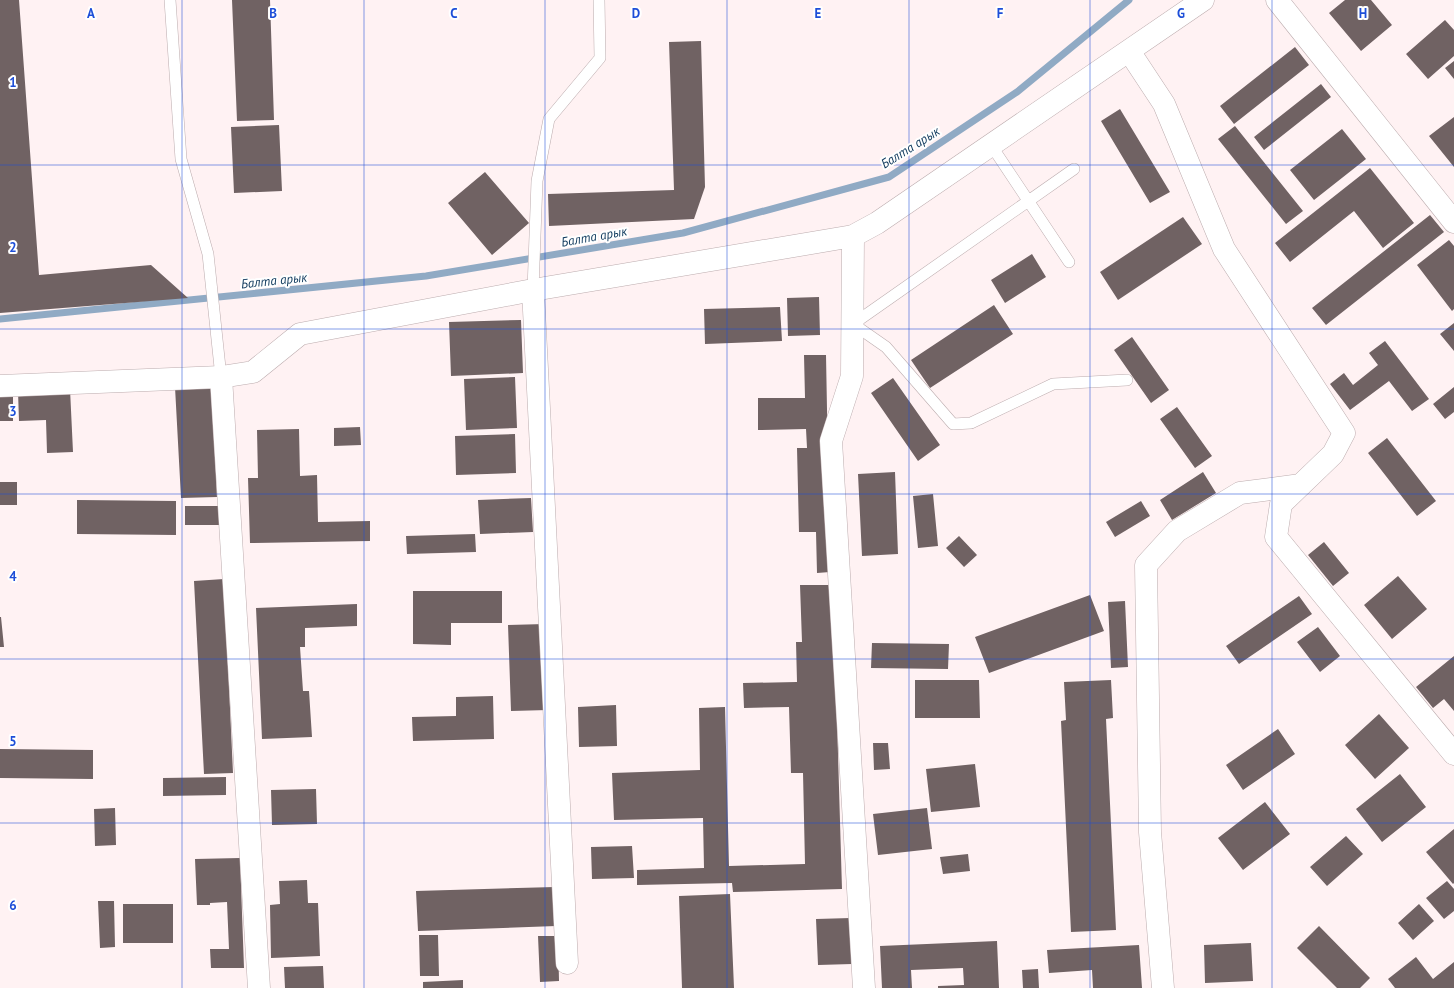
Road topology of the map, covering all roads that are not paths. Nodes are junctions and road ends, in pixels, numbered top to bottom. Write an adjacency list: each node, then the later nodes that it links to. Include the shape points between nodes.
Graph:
1 (170, 0): 13 (lane, via 181,160 208,254)
2 (599, 0): 11 (lane, via 600,58 549,119 538,181)
3 (1203, 0): 5 (street)
4 (1277, 0): 8 (street)
5 (1129, 51): 6 (street); 16 (street, via 1164,104 1224,249 1344,433 1333,454)
6 (991, 145): 9 (street, via 877,223); 10 (lane)
7 (1074, 169): 12 (lane)
8 (1454, 222)
9 (853, 236): 11 (street); 12 (street)
10 (1069, 262)
11 (533, 290): 13 (street, via 300,334 253,372); 18 (street)
12 (853, 324): 14 (lane, via 886,347 953,424 971,423 1053,384); 20 (street, via 852,376 831,441)
13 (221, 377): 15 (street); 19 (street)
14 (1127, 380)
15 (0, 386)
16 (1301, 485): 17 (street, via 1281,504 1276,537); 21 (street, via 1240,493 1177,531 1146,565 1150,832)
17 (1454, 754)
18 (568, 963)
19 (259, 988)
20 (864, 988)
21 (1163, 988)

